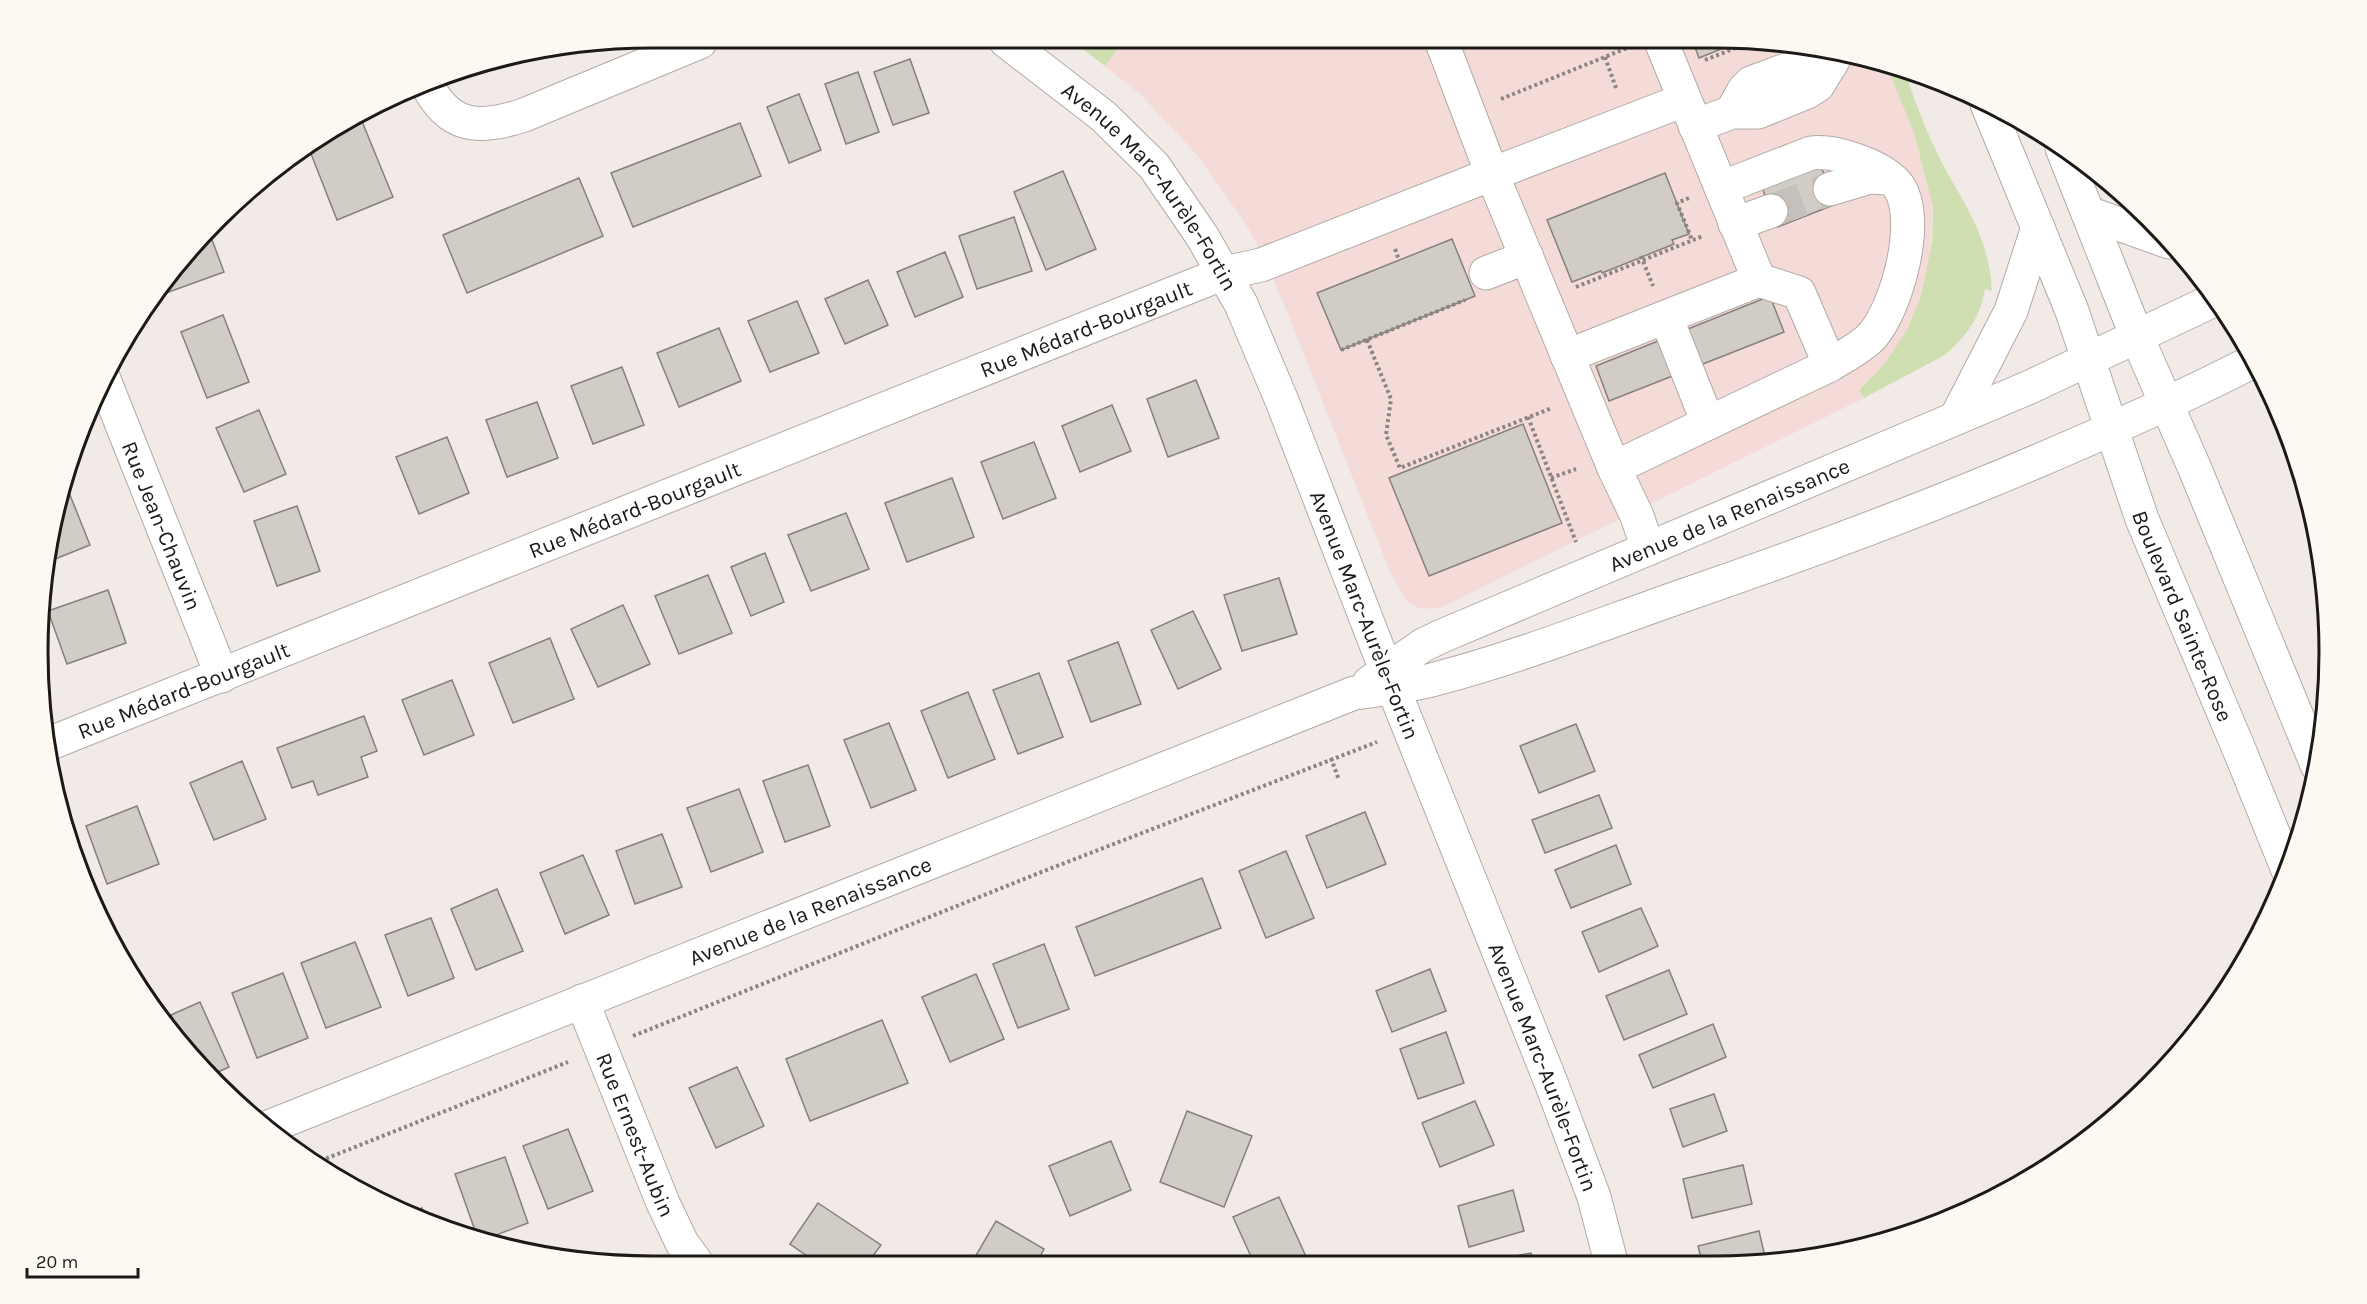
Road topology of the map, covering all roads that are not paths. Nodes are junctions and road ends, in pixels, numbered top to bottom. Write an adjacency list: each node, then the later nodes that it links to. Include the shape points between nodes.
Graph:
1 (685, 48): 6 (main road, via 496,124 474,124 448,114)
2 (1015, 48): 20 (main road, Avenue Marc-Aurèle-Fortin, via 1088,103 1139,150 1170,186)
3 (1444, 48): 10 (main road)
4 (1648, 48): 7 (main road)
5 (1832, 60): 7 (main road, Rue Médard-Bourgault, via 1818,85 1758,112)
6 (430, 90)
7 (1690, 113): 10 (main road, Rue Médard-Bourgault); 13 (main road)
8 (1992, 115): 16 (main road)
9 (2068, 162): 15 (main road)
10 (1492, 174): 19 (main road); 20 (main road, Rue Médard-Bourgault, via 1261,265)
11 (1889, 178): 12 (main road, via 1870,177); 13 (main road, via 1824,152 1811,153); 27 (main road, via 1904,199 1907,221 1906,247 1892,301 1872,336)
12 (1830, 189)
13 (1707, 192): 17 (main road)
14 (1772, 211): 17 (main road)
15 (2088, 213): 18 (main road); 25 (main road)
16 (2038, 227): 25 (main road, via 2077,325); 31 (main road, via 2012,311)
17 (1722, 229): 21 (main road)
18 (2152, 236)
19 (1527, 257): 22 (main road); 26 (main road)
20 (1224, 273): 36 (main road, Rue Médard-Bourgault); 37 (main road, Avenue Marc-Aurèle-Fortin, via 1282,401)
21 (1759, 280): 24 (main road); 27 (main road, via 1799,293)
22 (1481, 285)
23 (2208, 303): 25 (main road)
24 (1666, 317): 26 (main road); 32 (main road)
25 (2112, 348): 30 (main road); 31 (main road, Avenue de la Renaissance); 33 (main road, Boulevard Sainte-Rose)
26 (1567, 356): 34 (main road)
27 (1830, 364): 32 (main road)
28 (2246, 365): 30 (main road)
29 (108, 390): 36 (main road, Rue Jean-Chauvin)
30 (2166, 404): 33 (main road); 39 (main road)
31 (1956, 418): 35 (main road, Avenue de la Renaissance)
32 (1708, 423): 34 (main road)
33 (2122, 424): 37 (main road, Avenue de la Renaissance, via 1817,549 1491,663 1436,679); 40 (main road, Boulevard Sainte-Rose, via 2138,509)
34 (1614, 468): 35 (main road)
35 (1648, 549): 37 (main road, Avenue de la Renaissance, via 1423,645)
36 (222, 676): 38 (main road, Rue Médard-Bourgault)
37 (1390, 678): 41 (main road, Avenue de la Renaissance); 44 (main road, Avenue Marc-Aurèle-Fortin, via 1560,1106 1594,1197)
38 (55, 742)
39 (2311, 750)
40 (2283, 857)
41 (582, 1001): 42 (main road, Avenue de la Renaissance); 43 (main road, Rue Ernest-Aubin, via 663,1203)
42 (276, 1124)
43 (691, 1256)
44 (1609, 1256)

